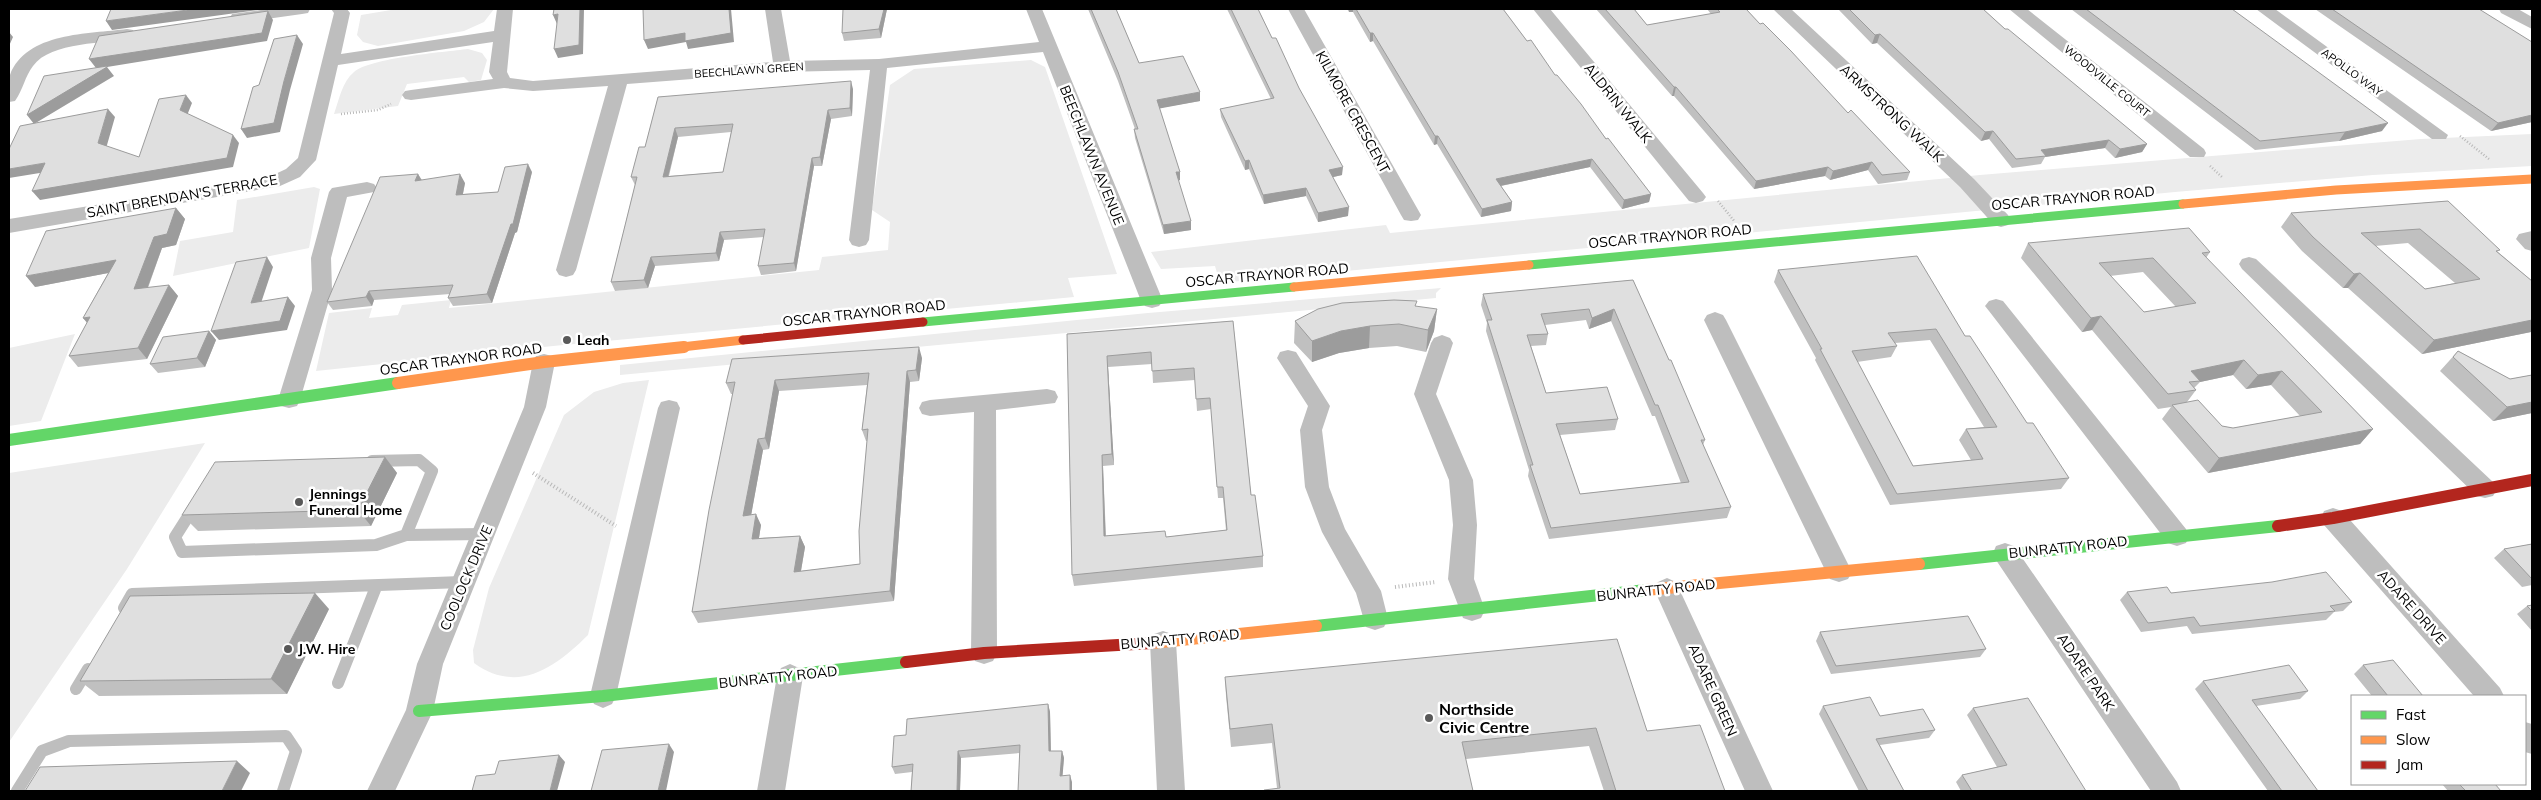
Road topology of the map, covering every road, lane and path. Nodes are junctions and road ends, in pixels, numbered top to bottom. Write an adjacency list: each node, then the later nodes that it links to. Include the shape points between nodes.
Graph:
1 (302, 9): 12 (street)
2 (339, 9): 17 (street, SAINT BRENDAN'S TERRACE, via 342,13)
3 (505, 9): 15 (street)
4 (773, 9): 19 (street)
5 (1034, 9): 16 (street, BEECHLAWN AVENUE)
6 (1296, 9): 31 (street, KILMORE CRESCENT)
7 (1541, 9): 30 (street, ALDRIN WALK)
8 (1781, 9): 32 (street, ARMSTRONG WALK, via 1968,183)
9 (2017, 9): 26 (street, WOODVILLE COURT)
10 (2264, 9): 25 (street, APOLLO WAY)
11 (2507, 9): 13 (street)
12 (225, 20)
13 (2532, 24)
14 (148, 31): 23 (street, via 62,44 35,54 24,67)
15 (503, 36): 17 (street); 21 (street, via 498,72)
16 (1047, 46): 18 (street, BEECHLAWN GREEN); 39 (street, BEECHLAWN AVENUE)
17 (332, 61): 24 (street, SAINT BRENDAN'S TERRACE)
18 (879, 64): 19 (street, BEECHLAWN GREEN); 35 (street)
19 (782, 67): 20 (street, BEECHLAWN GREEN)
20 (619, 80): 21 (street, BEECHLAWN GREEN, via 533,86); 38 (street)
21 (504, 83): 22 (street, BEECHLAWN GREEN)
22 (411, 95): 24 (path, via 378,110)
23 (9, 97)
24 (318, 117): 33 (street, SAINT BRENDAN'S TERRACE, via 307,160 293,173 273,182)
25 (2439, 135): 27 (path, via 2462,136)
26 (2197, 153)
27 (2489, 159)
28 (2532, 179): 32 (main road, OSCAR TRAYNOR ROAD, via 2336,190)
29 (367, 188): 46 (street, via 339,192 321,258 322,290)
30 (1696, 197)
31 (1411, 215)
32 (2001, 220): 39 (main road, OSCAR TRAYNOR ROAD)
33 (9, 226)
34 (2532, 238): 36 (street, via 2526,239)
35 (859, 240)
36 (2532, 244)
37 (2249, 264): 54 (street)
38 (566, 270)
39 (1152, 301): 44 (main road, OSCAR TRAYNOR ROAD)
40 (1996, 306): 60 (street)
41 (1715, 320): 62 (street)
42 (1442, 342): 63 (street, via 1425,394 1461,480 1465,525)
43 (1288, 358): 67 (street, via 1319,406 1311,430 1317,487 1334,532)
44 (544, 362): 46 (main road, OSCAR TRAYNOR ROAD); 52 (street, COOLOCK DRIVE, via 536,407)
45 (1047, 397): 47 (street)
46 (289, 400): 50 (main road, OSCAR TRAYNOR ROAD)
47 (985, 402): 49 (street); 72 (street)
48 (669, 408): 57 (street)
49 (930, 408)
50 (9, 440)
51 (361, 462): 59 (lane, via 419,460 432,471)
52 (509, 474): 57 (path, via 536,472 617,526); 58 (street, COOLOCK DRIVE)
53 (2532, 480): 54 (main road, BUNRATTY ROAD)
54 (2485, 489): 56 (main road, BUNRATTY ROAD)
55 (199, 499): 59 (lane, via 175,537 182,552 376,545)
56 (2333, 518): 60 (main road, BUNRATTY ROAD); 77 (street, ADARE DRIVE)
57 (641, 529): 78 (street)
58 (484, 534): 59 (lane); 64 (street, COOLOCK DRIVE)
59 (406, 535)
60 (2177, 536): 61 (main road, BUNRATTY ROAD)
61 (2005, 554): 62 (main road, BUNRATTY ROAD); 86 (street, ADARE PARK)
62 (1839, 572): 66 (main road, BUNRATTY ROAD)
63 (1461, 578): 67 (path); 68 (street)
64 (462, 582): 65 (lane); 79 (street, COOLOCK DRIVE, via 430,664)
65 (376, 587): 70 (lane, via 132,594); 75 (lane)
66 (1667, 589): 68 (main road, BUNRATTY ROAD); 85 (street, ADARE GREEN)
67 (1368, 591): 69 (street)
68 (1472, 610): 69 (main road, BUNRATTY ROAD)
69 (1375, 619): 71 (main road, BUNRATTY ROAD)
70 (117, 620)
71 (1162, 642): 72 (main road, BUNRATTY ROAD); 84 (street)
72 (984, 653): 74 (main road, BUNRATTY ROAD)
73 (96, 654): 76 (lane)
74 (790, 676): 78 (main road, BUNRATTY ROAD); 83 (street)
75 (338, 683)
76 (76, 689)
77 (2490, 695)
78 (602, 696): 79 (main road, BUNRATTY ROAD, via 452,710)
79 (419, 710): 82 (street, COOLOCK DRIVE)
80 (17, 791): 81 (lane, via 42,750 69,741 286,736 296,751)
81 (283, 791)
82 (381, 791)
83 (771, 791)
84 (1171, 791)
85 (1759, 791)
86 (2167, 791)

